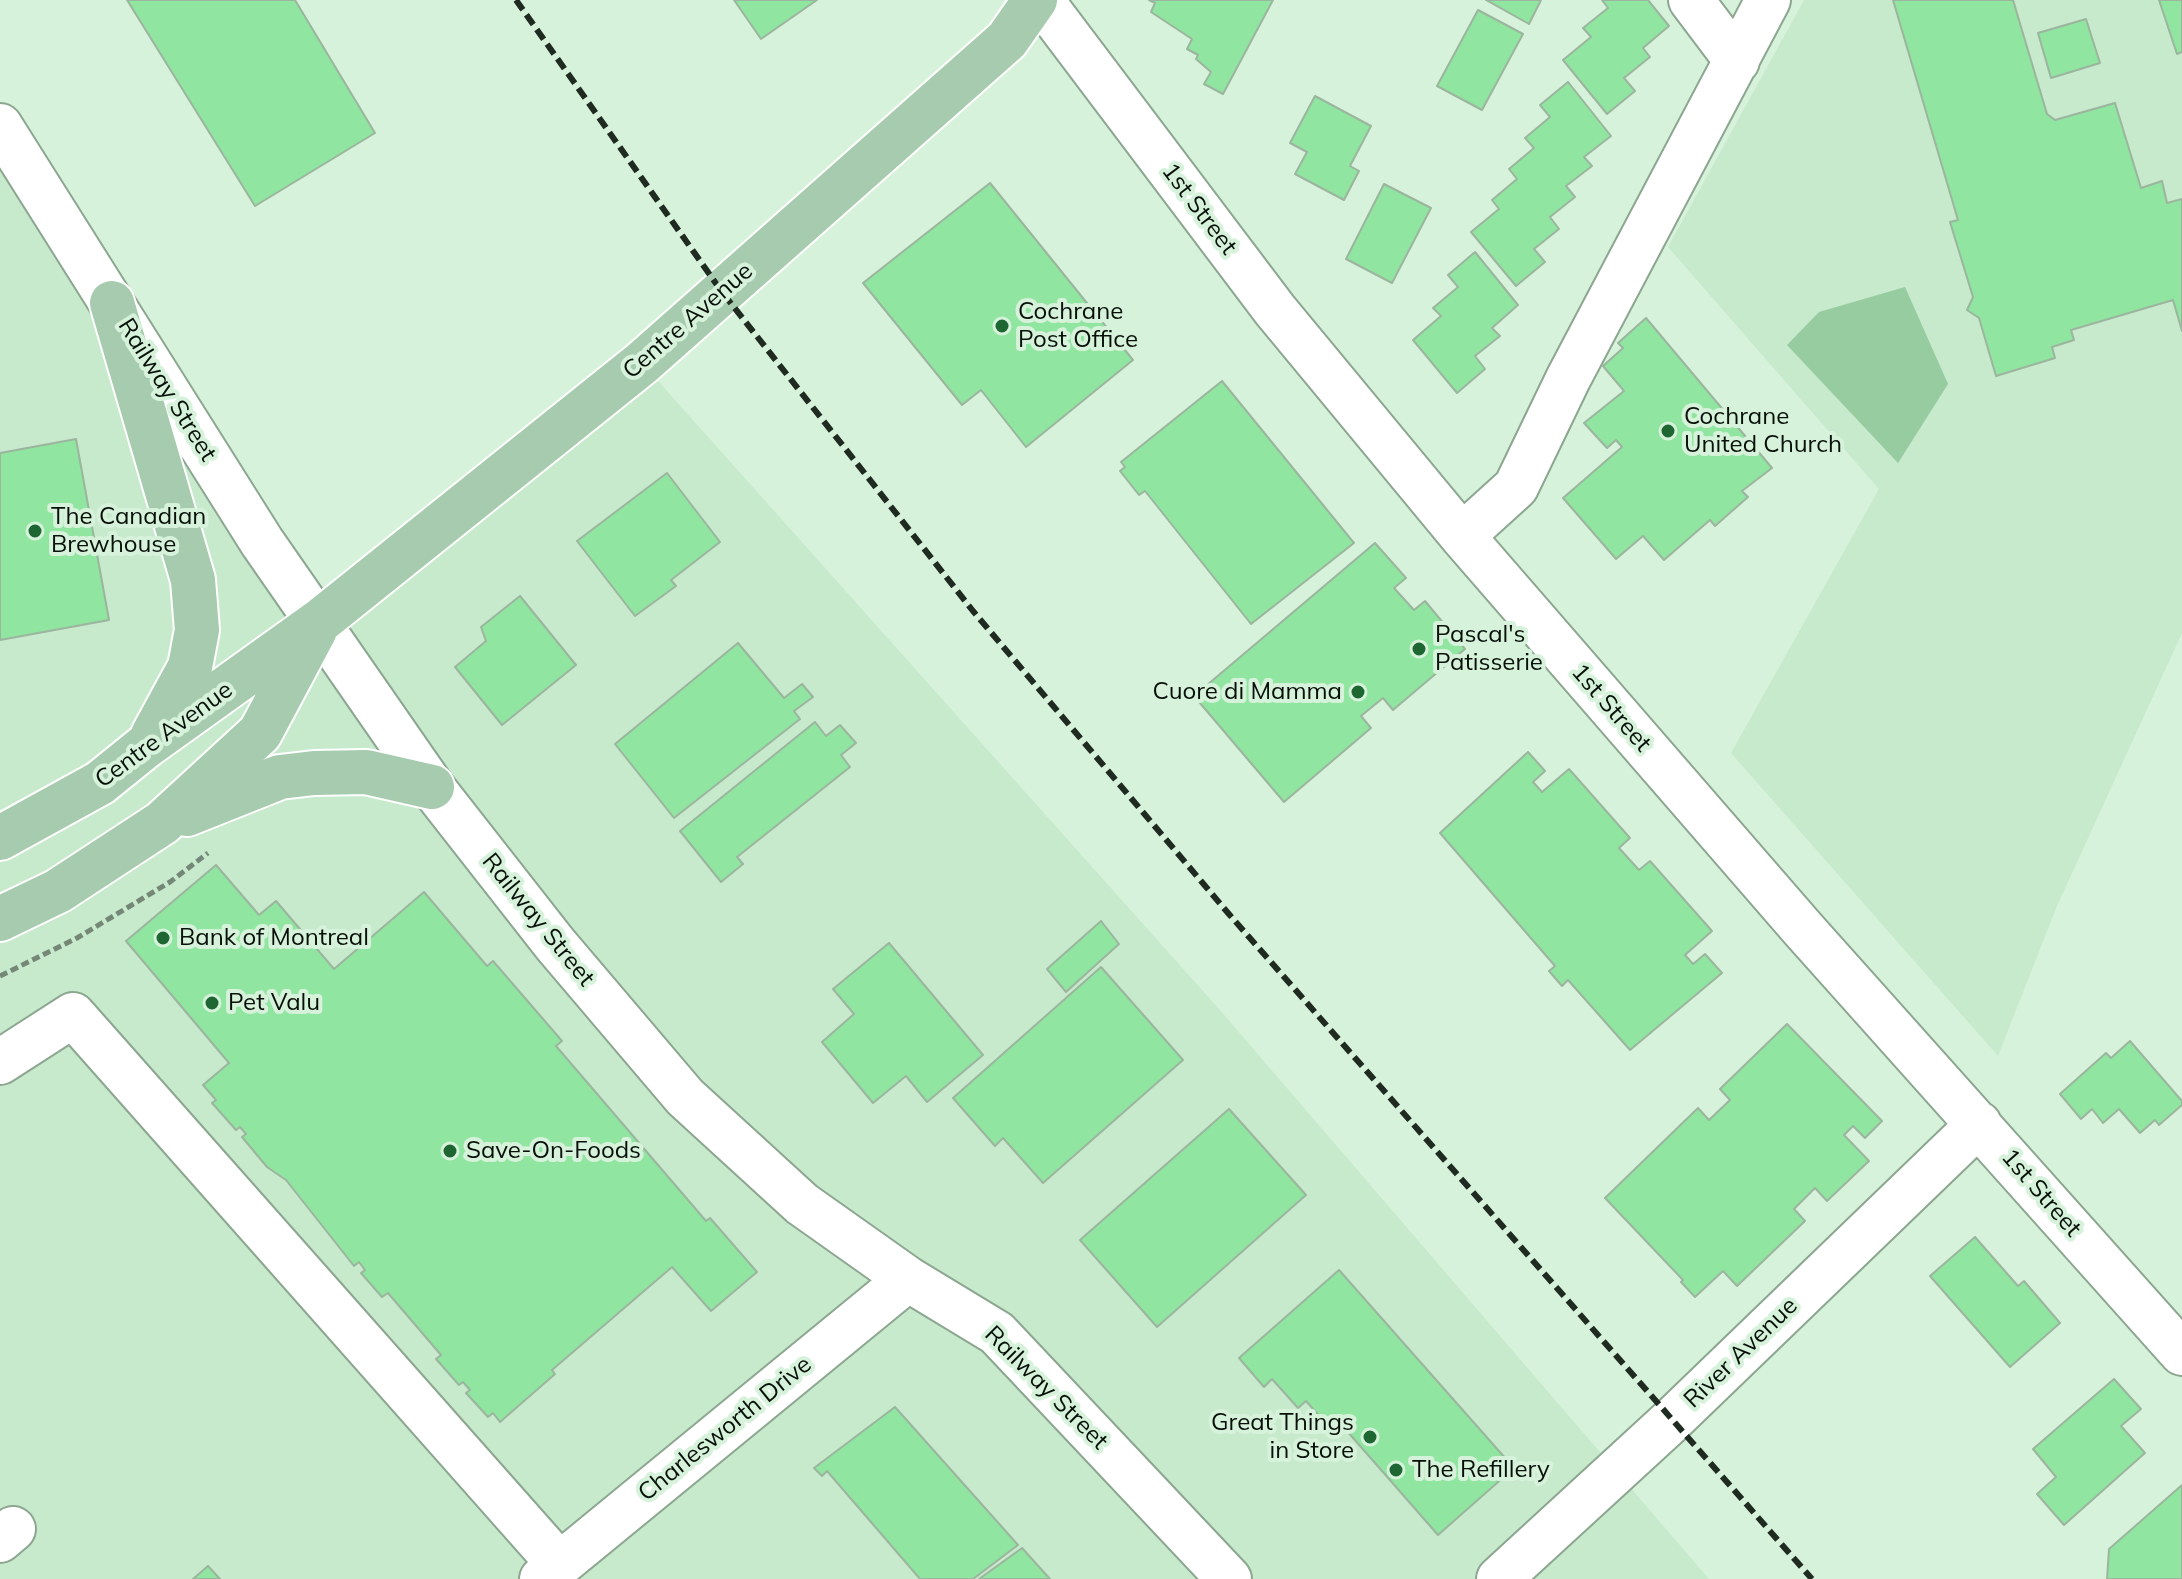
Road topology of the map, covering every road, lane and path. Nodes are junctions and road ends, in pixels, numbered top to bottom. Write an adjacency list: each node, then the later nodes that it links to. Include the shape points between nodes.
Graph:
1 (1035, 0): 9 (main road, Centre Avenue, via 1007,40 642,363)
2 (1041, 0): 8 (street, 1st Street, via 1275,310)
3 (1691, 0): 5 (street)
4 (1768, 0): 5 (street)
5 (1737, 61): 8 (street, via 1516,487)
6 (0, 126): 7 (street, Railway Street)
7 (112, 303): 9 (street, Railway Street, via 262,542); 10 (main road, via 193,580 197,630 190,667)
8 (1462, 536): 18 (street, 1st Street)
9 (320, 621): 10 (main road, Centre Avenue); 11 (street, Railway Street); 12 (main road, Centre Avenue, via 260,733)
10 (147, 745): 13 (main road, Centre Avenue, via 100,783)
11 (432, 787): 12 (main road, via 366,772 280,777); 19 (street, Railway Street, via 685,1097 802,1204)
12 (162, 823): 15 (main road, Centre Avenue, via 58,891)
13 (0, 838)
14 (213, 849): 16 (path, via 170,882 77,938)
15 (0, 919)
16 (0, 976)
17 (0, 1062): 21 (street, via 73,1015)
18 (1979, 1124): 20 (street, 1st Street); 23 (street, River Avenue)
19 (908, 1279): 21 (street, Charlesworth Drive); 22 (street, Railway Street, via 997,1333)
20 (2182, 1353)
21 (551, 1572)
22 (1229, 1579)
23 (1499, 1579)

